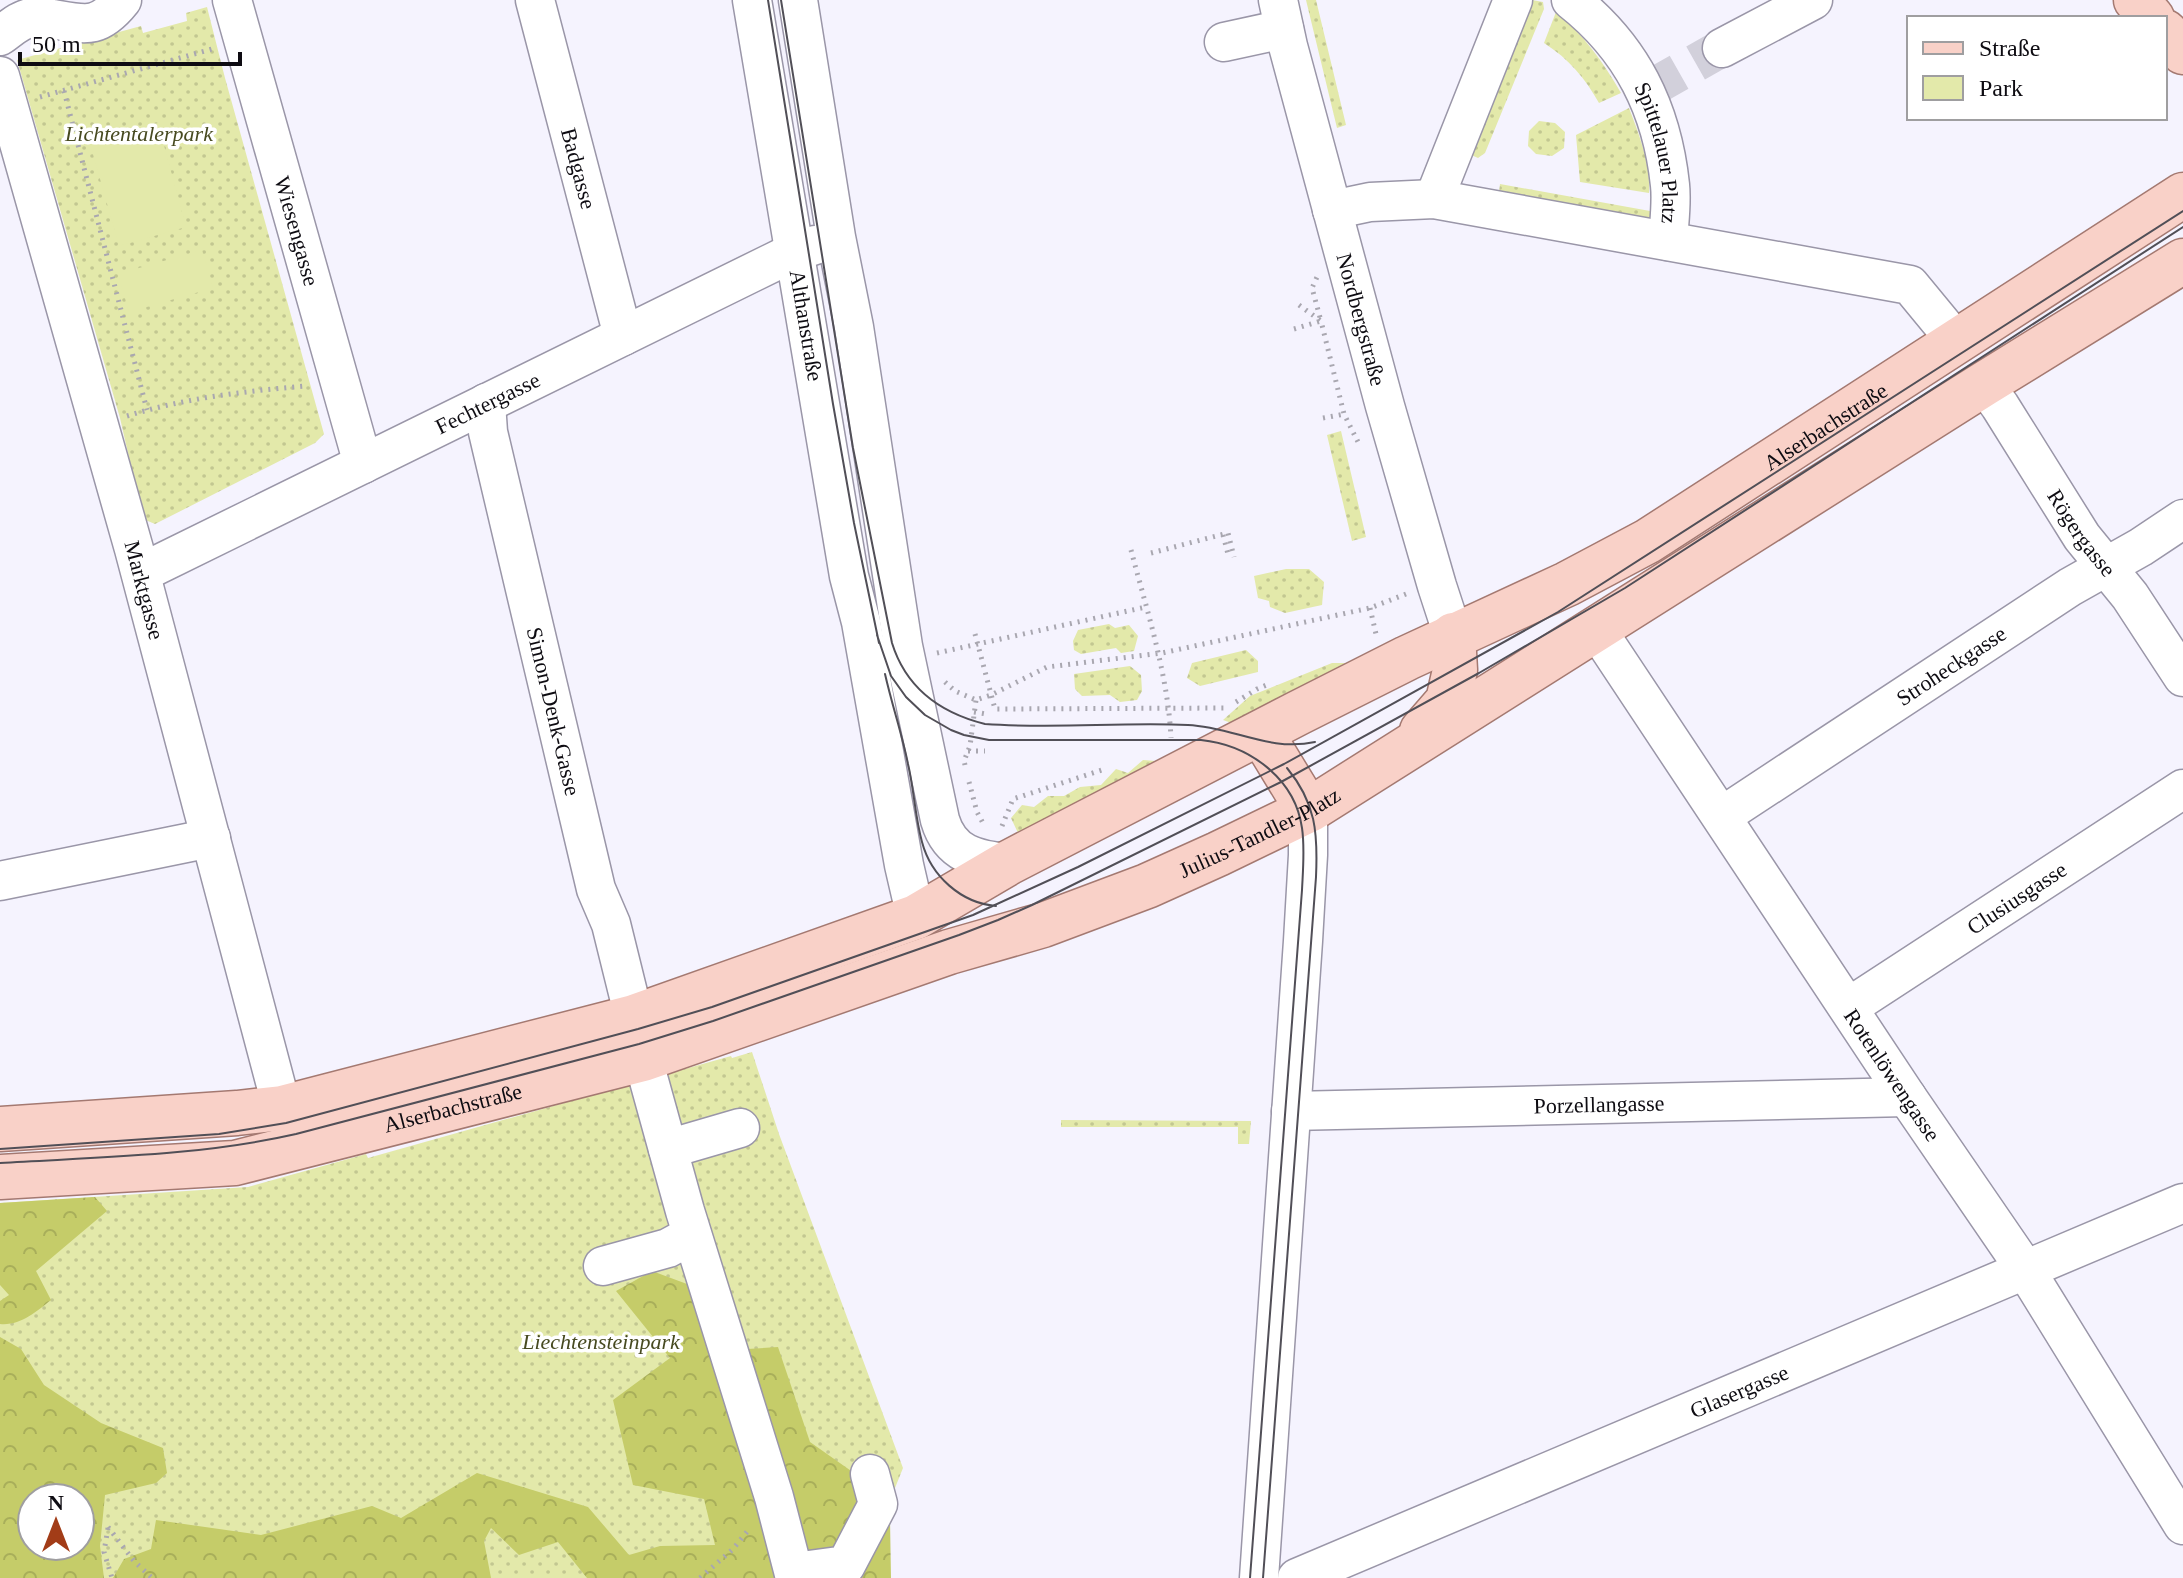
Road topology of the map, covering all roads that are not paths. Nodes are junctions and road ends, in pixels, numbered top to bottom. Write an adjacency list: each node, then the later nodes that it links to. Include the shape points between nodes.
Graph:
1 (122, 0): 13 (street, via 95,24 36,16)
2 (232, 0): 29 (street, Wiesengasse)
3 (535, 0): 25 (street, Badgasse)
4 (752, 0): 23 (street, Althanstraße)
5 (798, 0): 21 (street, Althanstraße)
6 (1513, 0): 19 (street)
7 (1571, 0): 22 (street, Spittelauer Platz, via 1619,47 1646,91 1659,125 1670,187)
8 (1813, 0): 15 (street)
9 (2136, 0): 11 (main road)
10 (1281, 14): 14 (street); 20 (street, Nordbergstraße)
11 (2150, 16)
12 (2167, 34): 16 (main road)
13 (0, 36)
14 (1224, 42)
15 (1722, 48)
16 (2183, 52)
17 (4, 91): 32 (street, Marktgasse)
18 (2183, 195): 26 (main road, Alserbachstraße)
19 (1434, 199): 20 (street, Spittelauer Platz); 22 (street, Spittelauer Platz)
20 (1332, 210): 34 (street, Nordbergstraße)
21 (836, 237): 23 (street, Fechtergasse); 42 (street, Althanstraße, via 920,650 940,820 957,848 976,858)
22 (1668, 241): 26 (street, via 1910,285)
23 (794, 252): 25 (street, Fechtergasse); 44 (street, Althanstraße, via 849,576)
24 (2183, 261): 27 (main road)
25 (623, 336): 28 (street, Fechtergasse)
26 (1957, 342): 34 (main road, Alserbachstraße, via 1648,541)
27 (1984, 384): 31 (street, Rögergasse, via 2082,537); 33 (main road)
28 (486, 403): 29 (street, Fechtergasse); 48 (street, Simon-Denk-Gasse, via 488,432 596,889 611,924)
29 (363, 464): 32 (street, Fechtergasse)
30 (2183, 519): 31 (street, Stroheckgasse)
31 (2107, 566): 35 (street, Rögergasse); 40 (street, Stroheckgasse)
32 (141, 573): 41 (street, Marktgasse)
33 (1597, 630): 37 (main road, Julius-Tandler-Platz); 40 (street, Rotenlöwengasse)
34 (1453, 635): 36 (main road); 37 (main road, via 1455,670 1448,701)
35 (2183, 677)
36 (1245, 720): 39 (main road); 42 (main road)
37 (1409, 746): 39 (main road, Julius-Tandler-Platz)
38 (2183, 789): 47 (street, Clusiusgasse)
39 (1308, 810): 45 (main road, Julius-Tandler-Platz, via 1147,886 1043,925); 52 (street)
40 (1722, 816): 47 (street, Rotenlöwengasse)
41 (211, 838): 43 (street); 51 (street, Marktgasse)
42 (998, 848): 44 (main road)
43 (0, 881)
44 (916, 917): 45 (main road, via 930,946); 48 (main road, Alserbachstraße)
45 (949, 952): 46 (main road, Julius-Tandler-Platz)
46 (890, 974): 49 (main road, Alserbachstraße)
47 (1849, 1007): 50 (street, Rotenlöwengasse)
48 (634, 1017): 51 (main road, Alserbachstraße)
49 (643, 1059): 55 (street); 56 (main road, Alserbachstraße, via 235,1163)
50 (1907, 1097): 52 (street, Porzellangasse); 60 (street, Rotenlöwengasse)
51 (282, 1108): 54 (main road, Alserbachstraße)
52 (1291, 1111): 65 (street)
53 (740, 1128): 55 (street)
54 (0, 1129)
55 (668, 1149): 58 (street)
56 (0, 1177)
57 (2183, 1203): 60 (street, Glasergasse)
58 (692, 1235): 59 (street, via 668,1248); 64 (street)
59 (603, 1266)
60 (2025, 1269): 62 (street, Rotenlöwengasse); 66 (street, Glasergasse)
61 (870, 1474): 64 (street, via 878,1504 846,1565)
62 (2169, 1474): 63 (street, Rotenlöwengasse)
63 (2183, 1525)
64 (795, 1575)
65 (1259, 1578)
66 (1297, 1578)

